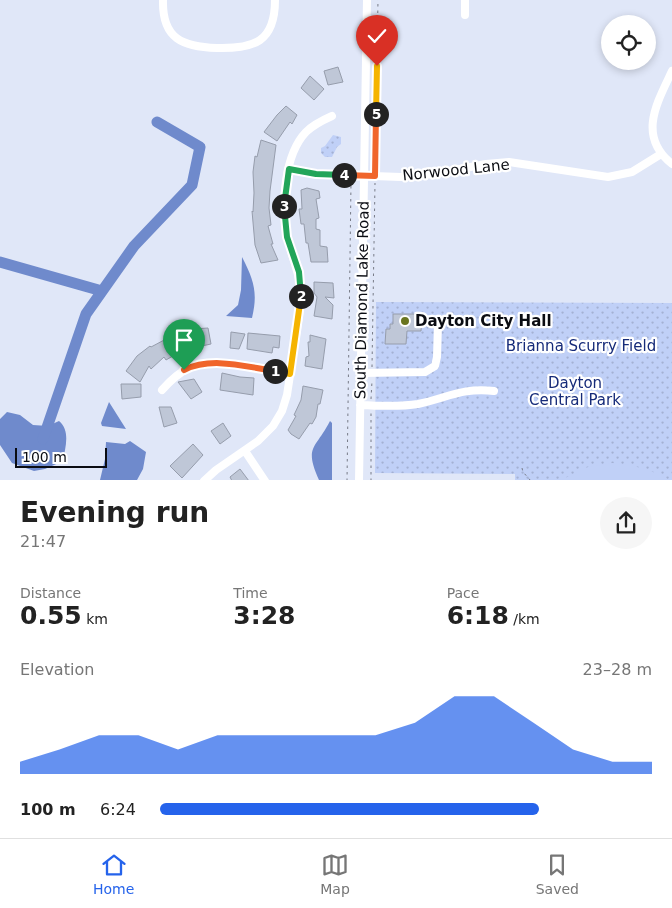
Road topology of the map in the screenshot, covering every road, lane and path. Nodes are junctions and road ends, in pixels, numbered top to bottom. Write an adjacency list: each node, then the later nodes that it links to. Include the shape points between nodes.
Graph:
1 (163, 0): 2 (street, via 164,19 181,42 200,47 235,48 255,44 263,38 273,21)
2 (275, 0)
3 (367, 0): 13 (street, South Diamond Lake Road)
4 (378, 0): 14 (path)
5 (465, 0): 6 (street)
6 (465, 15)
7 (672, 71): 9 (street, via 652,123)
8 (332, 116): 11 (street, via 312,127 300,140)
9 (661, 154): 10 (street); 14 (street, Norwood Lane, via 632,172 608,176 509,162 418,176)
10 (672, 164)
11 (289, 169): 12 (street, Norwood Lane); 18 (street, via 284,197 285,222 302,291)
12 (351, 175): 13 (street, Norwood Lane); 27 (path)
13 (364, 175): 14 (street, Norwood Lane); 16 (street, South Diamond Lake Road)
14 (375, 176): 17 (path)
15 (428, 320): 17 (street, via 438,324 435,366 425,372)
16 (361, 373): 17 (street); 21 (street, South Diamond Lake Road)
17 (372, 373): 22 (path)
18 (290, 374): 19 (street, via 223,363 202,364 180,373); 23 (street, via 282,411 273,426)
19 (162, 390)
20 (494, 391): 22 (street, via 468,390 406,406)
21 (360, 406): 22 (street); 28 (street, South Diamond Lake Road)
22 (371, 406): 29 (path)
23 (245, 451): 25 (street); 26 (street)
24 (522, 468): 30 (path)
25 (204, 480)
26 (265, 480)
27 (347, 480)
28 (359, 480)
29 (370, 480)
30 (530, 480)

